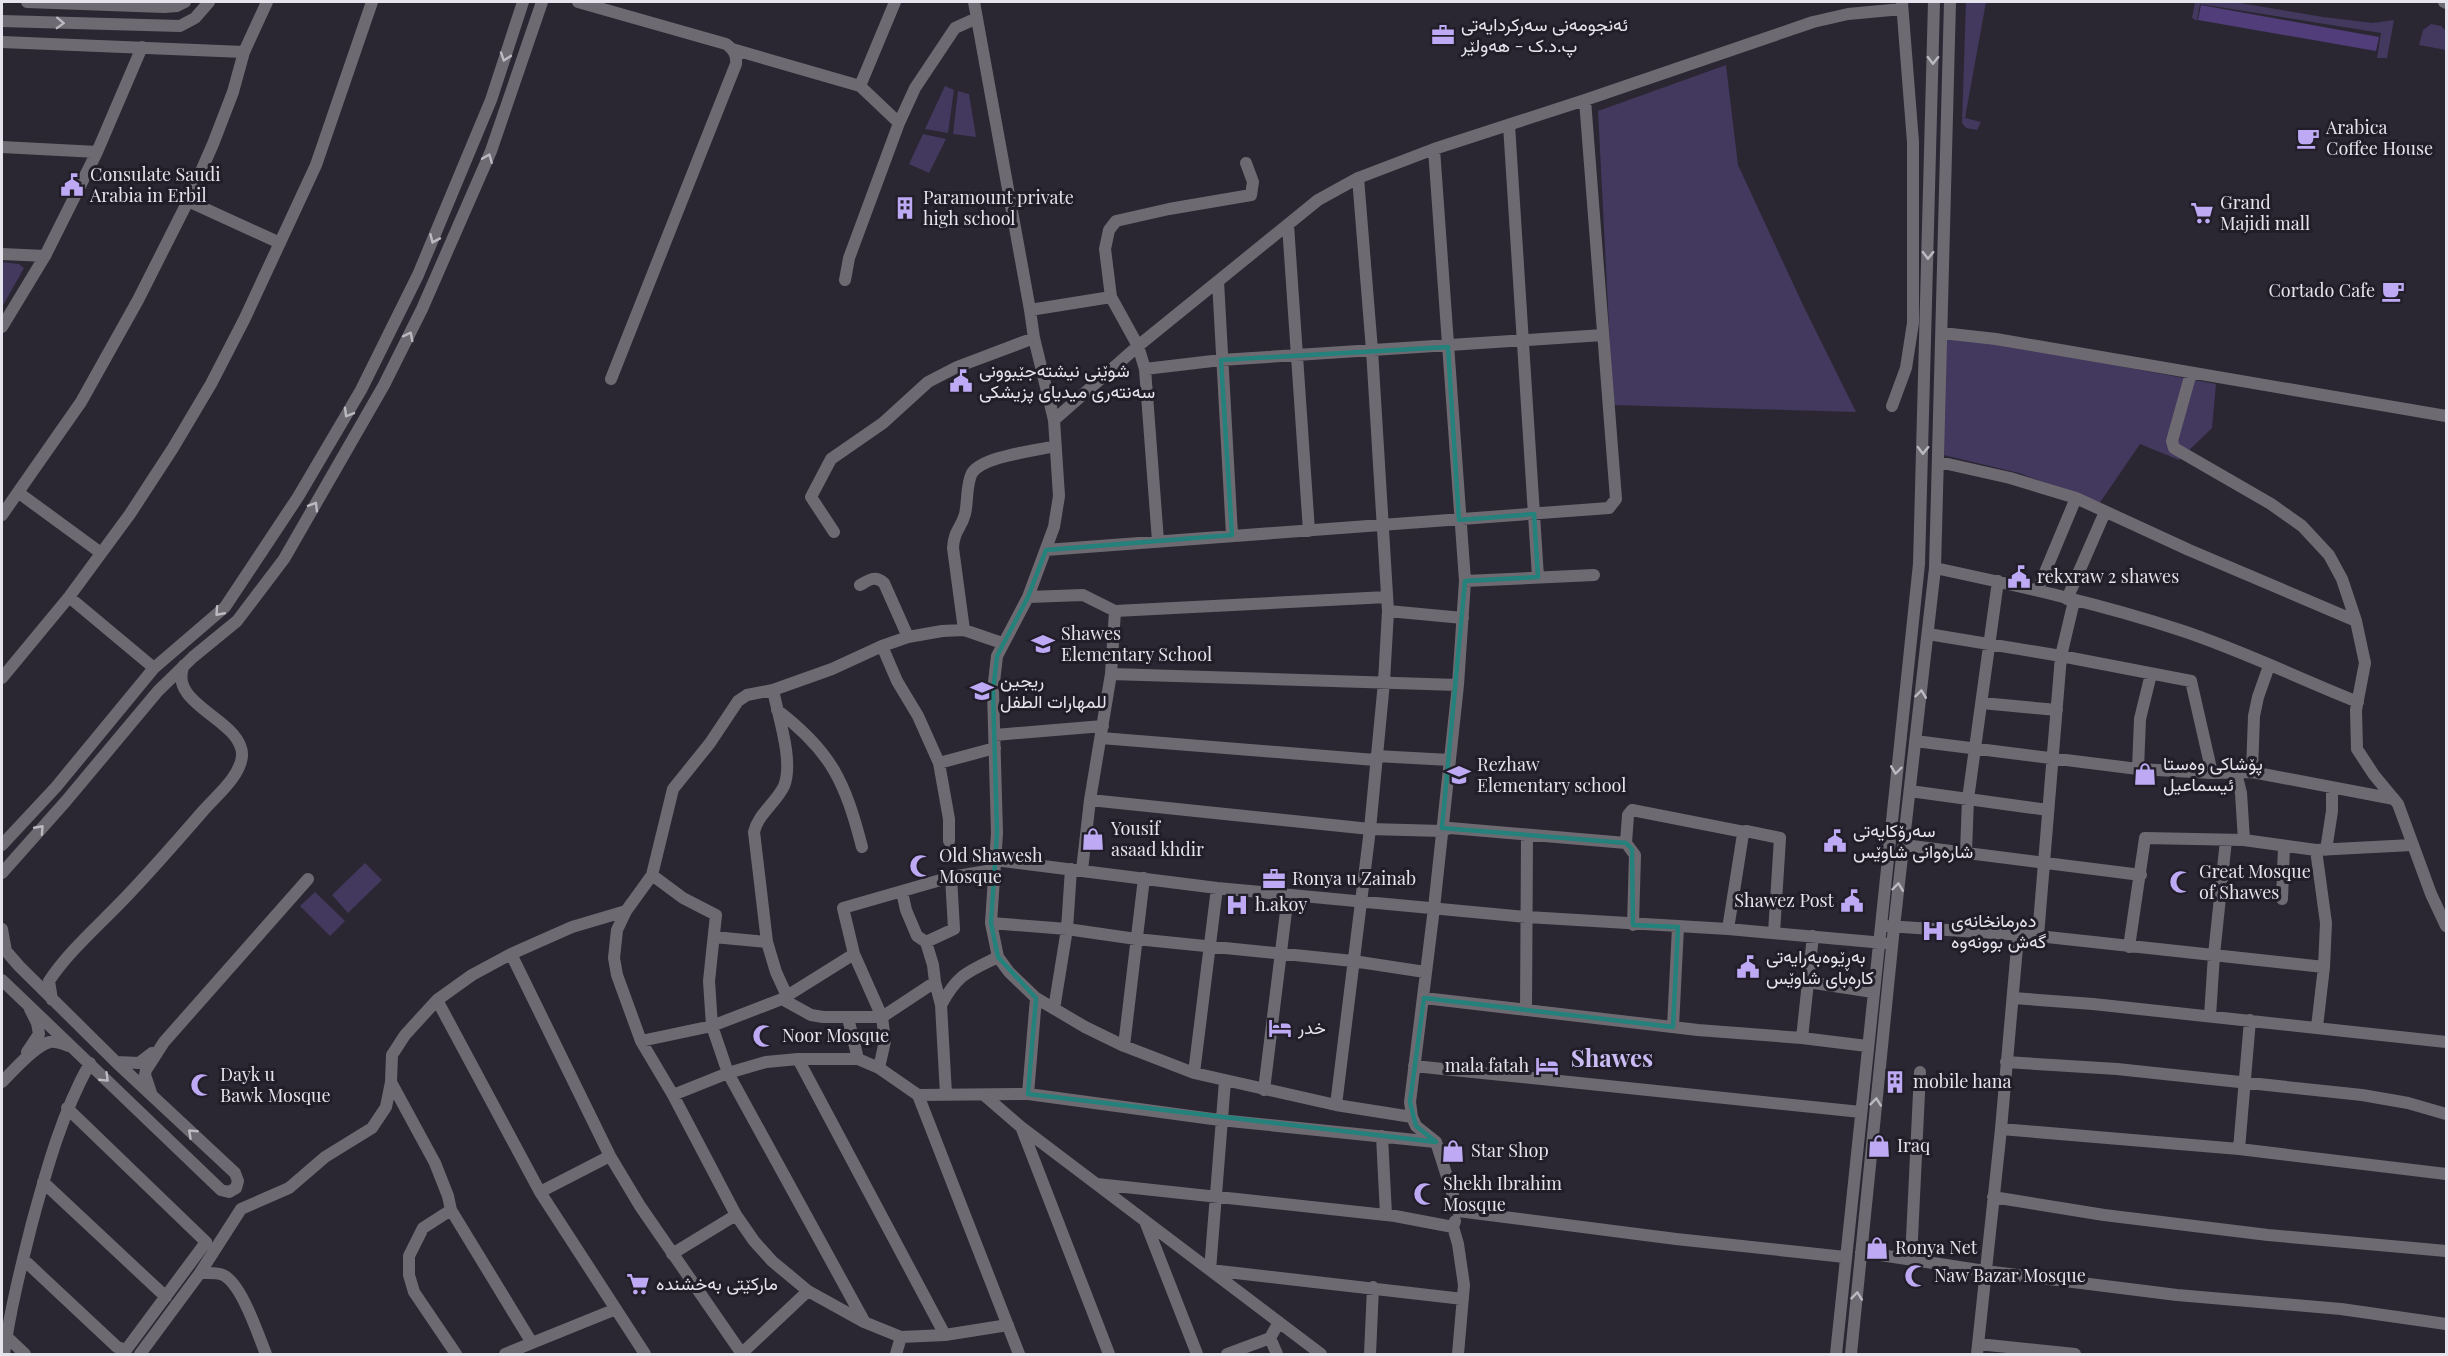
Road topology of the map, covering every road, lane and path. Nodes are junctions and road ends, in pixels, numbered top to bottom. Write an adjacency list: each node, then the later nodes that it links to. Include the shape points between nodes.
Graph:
1 (27, 2): 2 (street, via 164,7)
2 (185, 2)
3 (209, 2): 17 (street, one-way to 3, via 180,26 195,18)
4 (267, 2): 21 (street)
5 (372, 2): 33 (street, via 316,165)
6 (523, 2): 65 (street, one-way to 65, via 491,100 418,275 361,390)
7 (549, 2): 15 (street)
8 (578, 2): 13 (street)
9 (896, 2): 22 (street)
10 (974, 2): 16 (street)
11 (1934, 2): 60 (street, one-way to 60)
12 (1950, 2): 41 (street)
13 (592, 3): 20 (street)
14 (1902, 5): 23 (street, via 1813,22); 53 (street, via 1913,142 1913,323 1906,368)
15 (541, 6): 68 (street, one-way to 15, via 384,385 441,269 491,152)
16 (977, 18): 24 (street, via 955,28 915,88); 39 (street)
17 (2, 21)
18 (2, 42): 19 (street)
19 (142, 48): 21 (street); 28 (street)
20 (732, 49): 22 (street); 52 (street, via 736,64)
21 (244, 52): 31 (street, via 233,92)
22 (860, 86): 24 (street)
23 (1586, 100): 25 (street); 42 (street)
24 (899, 123): 36 (street, via 849,258)
25 (1509, 125): 27 (street); 44 (street)
26 (2, 147): 28 (street)
27 (1434, 149): 30 (street); 46 (street)
28 (97, 152): 35 (street)
29 (1246, 163): 38 (street, via 1253,182 1251,195 1116,221 1109,230 1105,249)
30 (1358, 178): 32 (street, via 1318,200); 47 (street)
31 (188, 201): 33 (street); 58 (street, via 109,355)
32 (1288, 225): 37 (street); 48 (street)
33 (280, 243): 74 (street, via 211,384 173,448)
34 (2, 254): 35 (street)
35 (45, 256): 40 (street)
36 (846, 280)
37 (1218, 281): 45 (street); 49 (street)
38 (1111, 297): 39 (street); 45 (street)
39 (1030, 310): 43 (street)
40 (2, 327)
41 (1942, 333): 51 (street); 57 (street)
42 (1603, 335): 44 (street); 63 (street, via 1616,499 1609,508)
43 (1034, 338): 55 (street); 70 (street, via 928,382 883,423 831,459 811,497)
44 (1523, 342): 46 (street); 63 (street)
45 (1138, 346): 50 (street); 55 (street)
46 (1448, 347): 47 (street); 66 (street)
47 (1372, 350): 48 (street); 67 (street)
48 (1297, 357): 49 (street); 69 (street)
49 (1221, 360): 50 (street); 71 (street)
50 (1145, 369): 72 (street)
51 (2191, 373): 54 (street); 91 (street, via 2172,441 2174,448 2302,526 2329,555)
52 (611, 379)
53 (1892, 406)
54 (2446, 416)
55 (1054, 420): 56 (street)
56 (1055, 446): 73 (street, via 1059,496); 92 (street, via 992,460 972,474 964,518 953,542)
57 (1939, 462): 59 (street); 61 (street)
58 (19, 493): 64 (street); 74 (street)
59 (2076, 498): 62 (street); 82 (street)
60 (1922, 500): 61 (street); 167 (street, one-way to 167, via 1916,595)
61 (1938, 501): 75 (street)
62 (2105, 512): 87 (street); 91 (street)
63 (1534, 514): 66 (street); 77 (street)
64 (2, 515)
65 (285, 517): 68 (street, via 278,546 286,544); 80 (street)
66 (1459, 520): 67 (street); 78 (street)
67 (1383, 525): 69 (street); 86 (street)
68 (300, 530): 83 (street)
69 (1309, 531): 71 (street)
70 (834, 532)
71 (1232, 535): 72 (street)
72 (1158, 541): 73 (street)
73 (1046, 550): 85 (street)
74 (101, 553): 84 (street)
75 (1935, 568): 79 (street); 93 (street)
76 (1594, 575): 77 (street)
77 (1538, 577): 78 (street)
78 (1465, 581): 90 (street)
79 (1998, 581): 82 (street); 96 (street)
80 (239, 585): 83 (street, via 264,558 271,557 273,563); 101 (street, one-way to 101, via 225,608)
81 (860, 585): 94 (street, via 873,578 884,583)
82 (2038, 589): 87 (street)
83 (257, 596): 99 (street, via 237,621)
84 (69, 597): 101 (street); 104 (street)
85 (1028, 597): 88 (street, via 1083,594); 95 (street)
86 (1387, 597): 88 (street); 89 (street)
87 (2071, 600): 98 (street); 100 (street, via 2186,632)
88 (1114, 611): 102 (street)
89 (1388, 611): 90 (street); 105 (street)
90 (1463, 618): 106 (street)
91 (2356, 621): 109 (street, via 2366,663)
92 (964, 630): 94 (street); 95 (street)
93 (1928, 634): 96 (street); 116 (street, one-way to 93)
94 (908, 637): 97 (street)
95 (1002, 643): 115 (street, via 993,691)
96 (1988, 644): 98 (street); 110 (street)
97 (882, 646): 107 (street); 122 (street)
98 (2061, 656): 103 (street); 112 (street)
99 (185, 664): 108 (street); 113 (street, via 183,687)
100 (2269, 666): 109 (street); 124 (street, via 2254,716)
101 (154, 668): 141 (street, via 56,787)
102 (1111, 674): 105 (street); 114 (street)
103 (2151, 674): 123 (street, via 2140,719); 125 (street, via 2191,681)
104 (2, 678)
105 (1384, 682): 106 (street); 119 (street)
106 (1458, 685): 121 (street)
107 (772, 690): 111 (street); 152 (street, via 754,692 738,701 673,789)
108 (154, 696): 113 (street, via 176,691); 151 (street, one-way to 108)
109 (2358, 702): 130 (street, via 2357,748)
110 (1982, 703): 112 (street); 118 (street)
111 (777, 710): 145 (street, via 802,729 833,765 853,810); 180 (street, via 788,763 784,784 754,832)
112 (2057, 710): 120 (street)
113 (208, 713): 191 (street, via 241,746 242,756 235,774 147,876)
114 (1102, 732): 115 (street); 119 (street); 131 (street)
115 (995, 735): 117 (street)
116 (1915, 741): 118 (street); 128 (street)
117 (995, 748): 122 (street); 149 (street)
118 (1974, 748): 120 (street); 129 (street)
119 (1375, 758): 121 (street); 133 (street)
120 (2053, 759): 123 (street); 132 (street)
121 (1450, 760): 134 (street)
122 (939, 763): 139 (street)
123 (2138, 769): 125 (street)
124 (2252, 772): 126 (street); 127 (street)
125 (2212, 773): 126 (street)
126 (2236, 773): 138 (street)
127 (2332, 787): 130 (street); 146 (street, via 2332,811)
128 (1910, 791): 129 (street); 142 (street)
129 (1968, 799): 132 (street); 147 (street)
130 (2394, 799): 143 (street)
131 (1090, 800): 133 (street); 150 (street)
132 (2048, 810): 148 (street)
133 (1370, 829): 134 (street); 161 (street)
134 (1442, 831): 136 (street, via 1450,828); 162 (street)
135 (1744, 832): 140 (street, via 1632,810 1628,815); 173 (street); 174 (street, via 1780,838)
136 (1527, 836): 140 (street); 164 (street)
137 (2226, 840): 138 (street); 153 (street, via 2145,838); 189 (street)
138 (2244, 840): 144 (street)
139 (949, 841)
140 (1626, 843): 166 (street, via 1635,855)
141 (2, 845)
142 (1904, 845): 147 (street); 170 (street, one-way to 142)
143 (2412, 845): 146 (street); 168 (street)
144 (2284, 847): 146 (street); 160 (street)
145 (862, 848)
146 (2321, 850): 193 (street, via 2326,923)
147 (1966, 852): 148 (street)
148 (2045, 863): 153 (street); 177 (street)
149 (994, 865): 150 (street); 154 (street); 165 (street)
150 (1077, 870): 155 (street); 172 (street)
151 (2, 873)
152 (652, 875): 163 (street); 178 (street, via 683,898 716,915)
153 (2141, 875): 185 (street)
154 (951, 877): 158 (street); 181 (street, via 954,929)
155 (1144, 878): 157 (street); 179 (street)
156 (308, 879): 219 (street)
157 (1217, 888): 159 (street); 184 (street)
158 (902, 892): 181 (street, via 917,936); 187 (street, via 843,908)
159 (1288, 895): 161 (street); 188 (street)
160 (2282, 899)
161 (1362, 900): 162 (street); 192 (street)
162 (1434, 908): 164 (street); 194 (street)
163 (626, 911): 186 (street, via 572,927); 218 (street, via 617,930 614,958)
164 (1527, 917): 166 (street); 209 (street)
165 (991, 923): 172 (street); 190 (street)
166 (1634, 925): 169 (street)
167 (1880, 926): 170 (street); 182 (street)
168 (2446, 926)
169 (1678, 927): 173 (street); 215 (street)
170 (1894, 927): 176 (street); 183 (street)
171 (2, 929): 195 (street, via 6,951)
172 (1067, 929): 179 (street); 208 (street)
173 (1728, 929): 174 (street)
174 (1774, 933): 175 (street)
175 (1814, 936): 182 (street); 198 (street)
176 (2018, 936): 177 (street); 203 (street)
177 (2038, 936): 185 (street)
178 (714, 937): 180 (street); 214 (street, via 709,981)
179 (1136, 939): 184 (street); 221 (street)
180 (766, 942): 200 (street)
181 (926, 942): 197 (street)
182 (1878, 942): 183 (street); 199 (street)
183 (1892, 944): 271 (street, one-way to 183)
184 (1208, 947): 188 (street); 234 (street)
185 (2129, 947): 189 (street)
186 (511, 954): 205 (street); 257 (street)
187 (854, 954): 200 (street); 211 (street)
188 (1282, 955): 192 (street); 239 (street)
189 (2214, 955): 193 (street); 210 (street)
190 (998, 957): 201 (street); 207 (street, via 963,975)
191 (67, 958): 195 (street, via 43,976); 204 (street, via 49,981)
192 (1353, 961): 194 (street); 246 (street)
193 (2324, 967): 216 (street)
194 (1425, 972): 202 (street)
195 (28, 975): 204 (street)
196 (2, 980): 206 (street)
197 (935, 982): 207 (street); 211 (street)
198 (1808, 982): 199 (street); 217 (street)
199 (1873, 992): 222 (street)
200 (785, 997): 212 (street, via 811,1015); 214 (street)
201 (1036, 998): 208 (street); 241 (street)
202 (1424, 999): 209 (street); 230 (street)
203 (2013, 999): 210 (street); 227 (street)
204 (52, 1000): 226 (street)
205 (437, 1000): 237 (street, via 392,1055); 261 (street)
206 (26, 1002): 223 (street); 228 (street, via 39,1034)
207 (941, 1005): 240 (street)
208 (1054, 1009): 221 (street)
209 (1526, 1009): 215 (street)
210 (2210, 1016): 213 (street)
211 (882, 1017): 212 (street); 231 (street, via 885,1041)
212 (848, 1018): 225 (street)
213 (2250, 1020): 216 (street); 238 (street)
214 (712, 1026): 218 (street); 233 (street)
215 (1673, 1027): 217 (street)
216 (2317, 1027): 220 (street)
217 (1802, 1038): 222 (street)
218 (642, 1041): 242 (street)
219 (164, 1042): 226 (street, via 140,1063); 245 (street, via 146,1070 146,1082)
220 (2446, 1042)
221 (1124, 1046): 234 (street)
222 (1867, 1046): 248 (street)
223 (75, 1049): 228 (street, via 51,1042); 229 (street)
224 (798, 1059): 225 (street); 233 (street, via 766,1062); 288 (street)
225 (858, 1059): 231 (street)
226 (116, 1062): 245 (street)
227 (2006, 1062): 238 (street); 253 (street)
228 (20, 1063): 236 (street)
229 (90, 1063): 245 (street, one-way to 245, via 221,1190 229,1192 236,1188 234,1173); 247 (street)
230 (1414, 1066): 248 (street); 250 (street, via 1410,1102)
231 (879, 1068): 243 (street)
232 (1920, 1072): 274 (street)
233 (728, 1073): 242 (street); 284 (street)
234 (1194, 1073): 235 (street)
235 (1225, 1081): 239 (street); 251 (street)
236 (2, 1082)
237 (391, 1082): 264 (street, via 435,1163); 278 (street, via 386,1107 372,1128 326,1157 289,1188 241,1209)
238 (2245, 1083): 249 (street, via 2362,1095); 256 (street)
239 (1264, 1090): 246 (street)
240 (946, 1094): 243 (street); 244 (street)
241 (1028, 1094): 244 (street); 251 (street)
242 (674, 1095): 266 (street)
243 (918, 1095): 287 (street)
244 (984, 1095): 252 (street)
245 (153, 1097)
246 (1336, 1104): 250 (street)
247 (67, 1108): 259 (street); 281 (street, via 206,1242)
248 (1861, 1112): 273 (street)
249 (2446, 1114)
250 (1413, 1117): 255 (street, via 1416,1126)
251 (1221, 1120): 254 (street); 262 (street)
252 (1022, 1127): 260 (street); 304 (street)
253 (2001, 1129): 256 (street); 263 (street)
254 (1382, 1136): 255 (street); 267 (street)
255 (1436, 1142): 265 (street)
256 (2240, 1149): 258 (street)
257 (610, 1156): 261 (street); 272 (street)
258 (2446, 1174)
259 (43, 1182): 275 (street); 281 (street)
260 (1097, 1184): 262 (street); 268 (street)
261 (540, 1192): 283 (street)
262 (1216, 1197): 267 (street); 276 (street)
263 (1993, 1197): 270 (street, via 2268,1235); 277 (street)
264 (452, 1210): 292 (street); 298 (street, via 423,1228 409,1256 409,1275 414,1292)
265 (1458, 1211): 269 (street); 273 (street)
266 (736, 1215): 272 (street); 280 (street, via 772,1261)
267 (1386, 1215): 269 (street)
268 (1145, 1221): 276 (street); 305 (street)
269 (1453, 1227): 282 (street)
270 (2446, 1251)
271 (1861, 1252): 274 (street); 312 (street, one-way to 271)
272 (672, 1254): 301 (street)
273 (1845, 1257): 311 (street)
274 (1911, 1258): 277 (street)
275 (23, 1259): 281 (street, via 122,1350 129,1348); 289 (street)
276 (1210, 1270): 279 (street); 285 (street)
277 (1985, 1271): 286 (street, via 2177,1295 2342,1309); 293 (street)
278 (200, 1273): 296 (street); 297 (street, via 222,1275 230,1280 246,1306)
279 (1373, 1287): 282 (street); 309 (street)
280 (808, 1290): 284 (street); 301 (street)
281 (166, 1297)
282 (1463, 1299): 310 (street)
283 (616, 1309): 292 (street); 300 (street)
284 (864, 1322): 290 (street)
285 (1279, 1322): 291 (street); 308 (street)
286 (2446, 1324)
287 (1008, 1325): 288 (street); 303 (street)
288 (945, 1335): 290 (street)
289 (6, 1336): 294 (street); 295 (street)
290 (901, 1337): 302 (street)
291 (1270, 1338): 306 (street); 307 (street)
292 (532, 1343): 299 (street)
293 (1977, 1349): 313 (street)
294 (4, 1354)
295 (25, 1354)
296 (140, 1354)
297 (266, 1354)
298 (456, 1354)
299 (505, 1354)
300 (645, 1354)
301 (741, 1354)
302 (896, 1354)
303 (1019, 1354)
304 (1109, 1354)
305 (1197, 1354)
306 (1227, 1354)
307 (1277, 1354)
308 (1321, 1354)
309 (1370, 1354)
310 (1458, 1354)
311 (1836, 1354)
312 (1851, 1354)
313 (2075, 1354)

